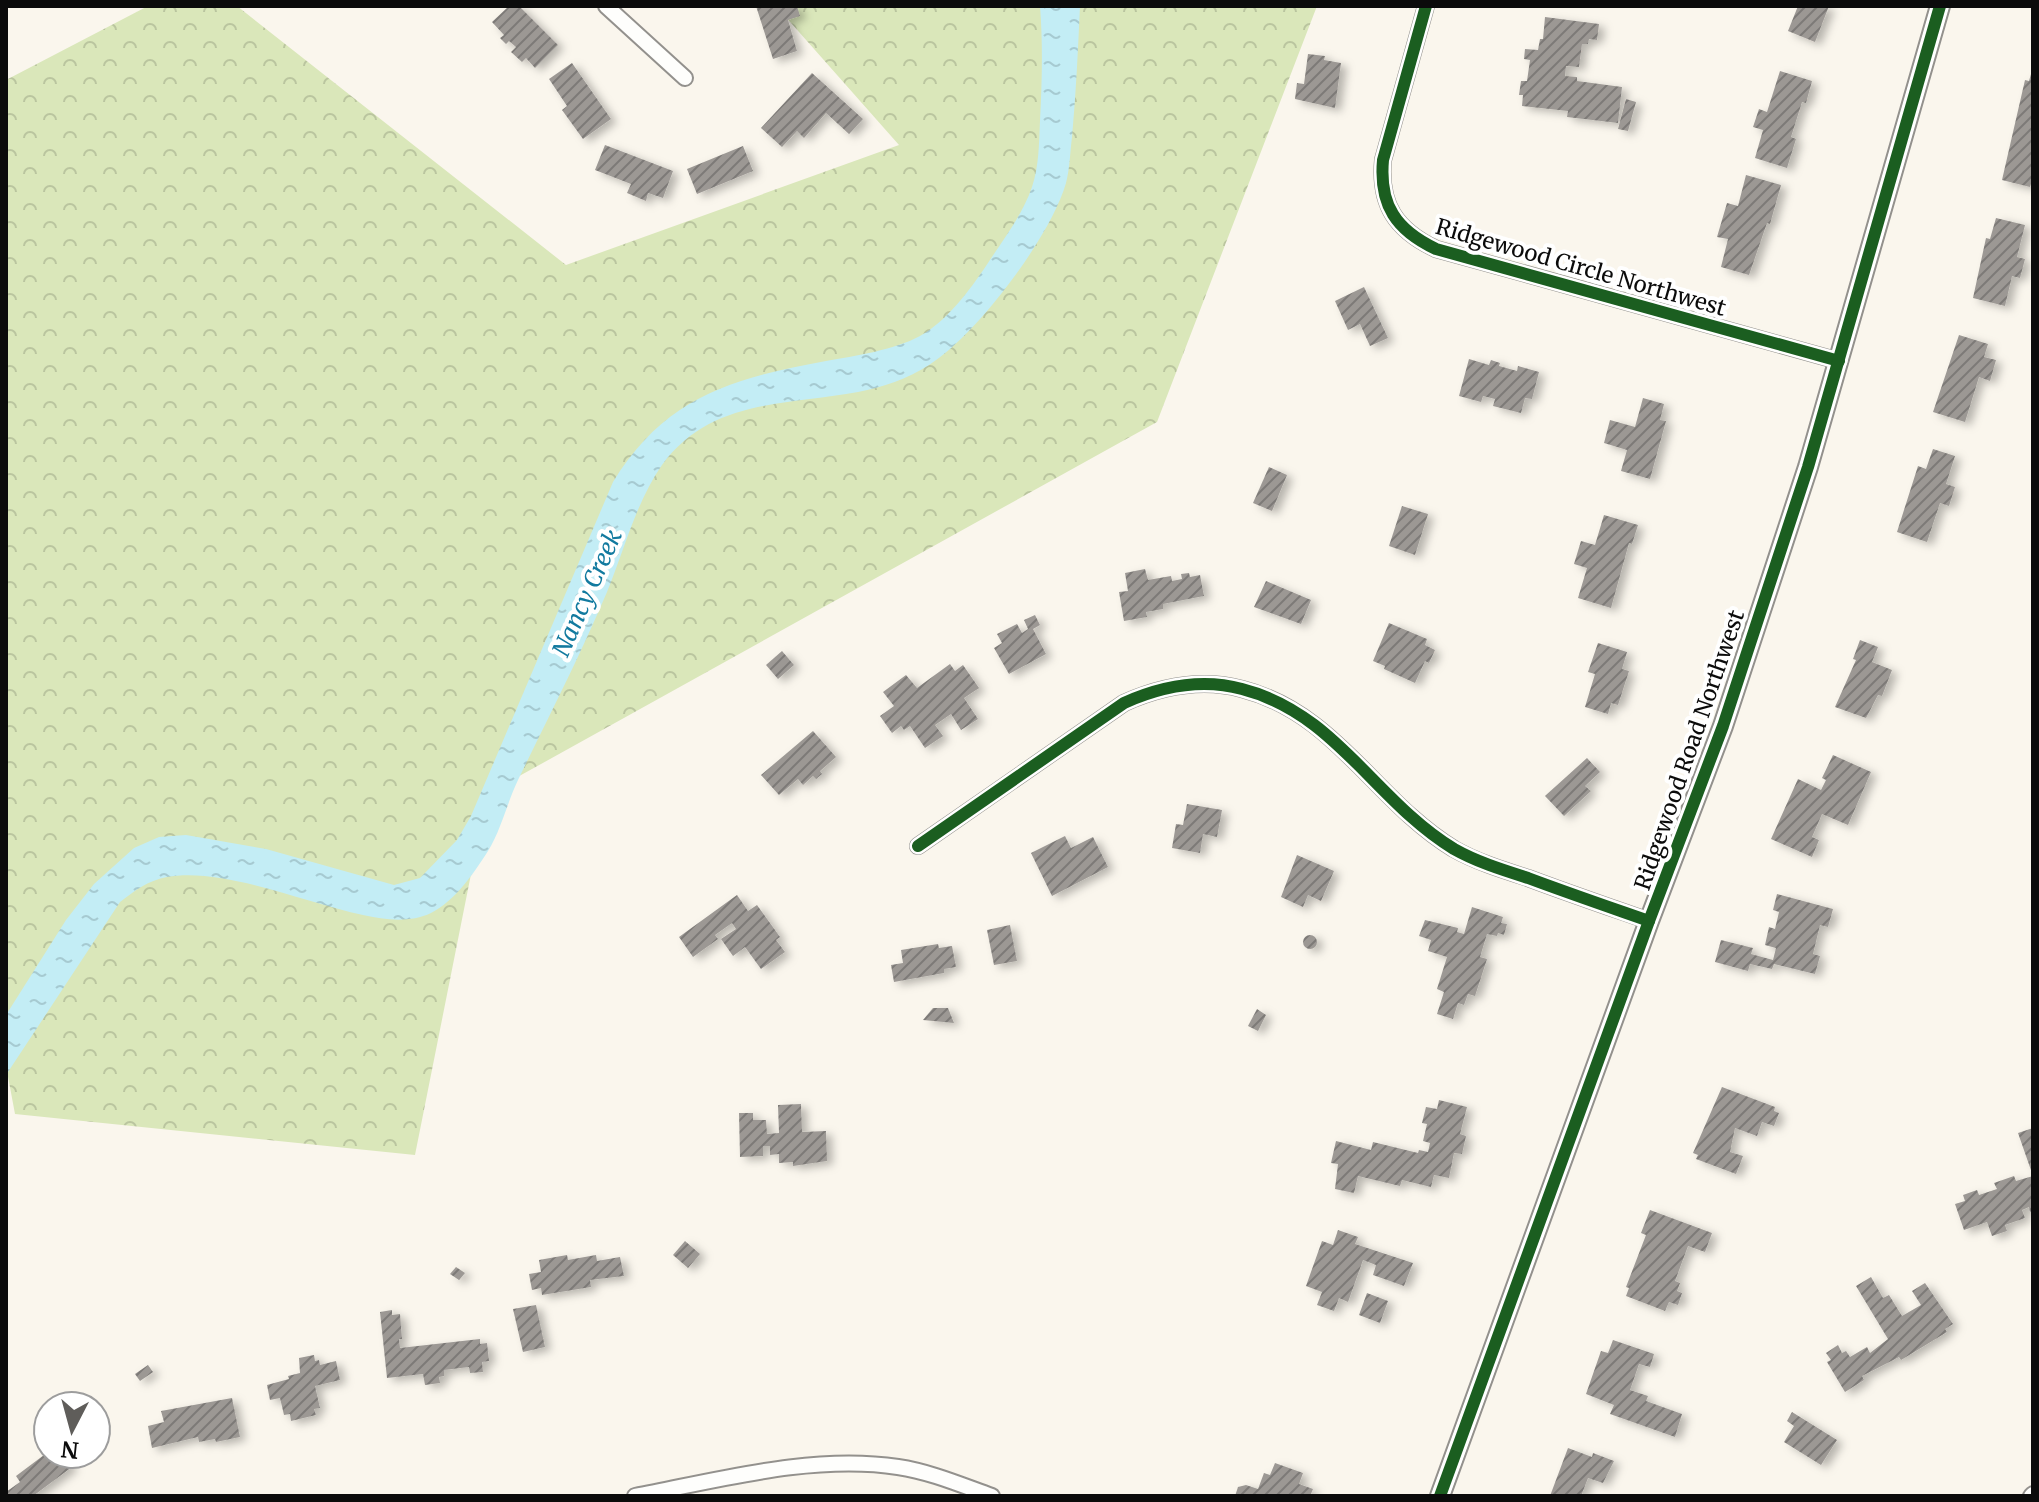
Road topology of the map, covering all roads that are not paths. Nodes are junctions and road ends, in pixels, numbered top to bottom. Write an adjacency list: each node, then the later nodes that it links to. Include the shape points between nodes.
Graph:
1 (606, 6): 4 (street)
2 (1426, 6): 5 (street, Ridgewood Circle Northwest, via 1381,176 1389,209 1414,238 1436,249)
3 (1940, 6): 5 (street, Ridgewood Road Northwest)
4 (685, 78)
5 (1839, 361): 7 (street, Ridgewood Road Northwest, via 1723,726)
6 (918, 846): 7 (street, via 1124,703 1173,686 1226,685 1267,695 1306,716 1416,822 1455,849)
7 (1649, 921): 10 (street, Ridgewood Road Northwest)
8 (635, 1496): 9 (street, via 767,1470 854,1463 933,1474)
9 (992, 1496)
10 (1440, 1496)

